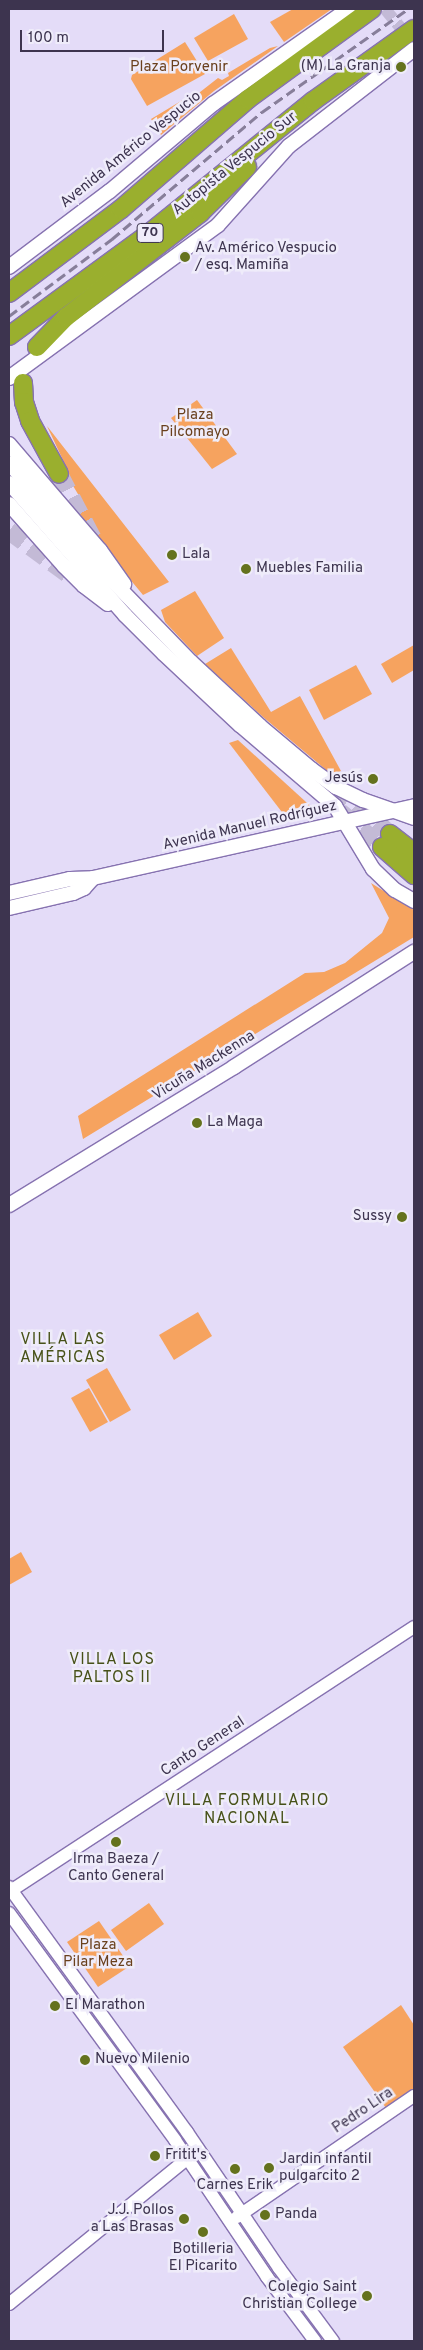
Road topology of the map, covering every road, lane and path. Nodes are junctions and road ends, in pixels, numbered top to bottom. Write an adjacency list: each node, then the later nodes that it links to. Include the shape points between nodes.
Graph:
1 (348, 9): 6 (main road, Avenida Américo Vespucio, via 213,104 110,191)
2 (372, 9): 7 (highway, 70, via 248,99 121,209)
3 (414, 29): 5 (highway, Autopista Vespucio Sur / 70)
4 (414, 49): 12 (main road, via 289,146 218,224)
5 (286, 122): 10 (highway, Autopista Vespucio Sur / 70, via 147,235); 11 (highway, via 239,176 200,213 66,317)
6 (9, 267)
7 (38, 272): 8 (highway); 9 (highway, 70)
8 (9, 284)
9 (9, 293)
10 (9, 336)
11 (37, 347)
12 (16, 381): 15 (highway, via 30,421)
13 (9, 444): 19 (main road, via 105,557)
14 (9, 463): 18 (main road)
15 (59, 474)
16 (9, 483): 18 (main road)
17 (9, 504): 20 (main road, via 84,586)
18 (57, 530): 19 (main road); 20 (main road)
19 (141, 610): 22 (main road, via 232,700 311,769 343,791)
20 (125, 614): 24 (main road, via 225,712 328,799)
21 (414, 806): 22 (main road, Avenida Manuel Rodríguez)
22 (397, 810): 23 (main road); 24 (main road, Avenida Manuel Rodríguez)
23 (414, 818)
24 (346, 822): 27 (main road, Avenida Manuel Rodríguez); 29 (main road, via 366,860 379,876)
25 (414, 853): 26 (highway, via 386,840)
26 (414, 875)
27 (93, 878): 28 (main road, Avenida Manuel Rodríguez, via 70,879); 30 (main road, Avenida Manuel Rodríguez, via 84,888 73,893)
28 (9, 893)
29 (414, 901)
30 (9, 908)
31 (414, 952): 32 (main road, Vicuña Mackenna)
32 (9, 1205)
33 (414, 1627): 34 (street, Canto General)
34 (10, 1890): 37 (street)
35 (9, 1913): 38 (street)
36 (414, 2096): 39 (street, Pedro Lira)
37 (194, 2141): 38 (street); 39 (street)
38 (188, 2159): 40 (street); 41 (street)
39 (242, 2213): 40 (street, Pedro Lira); 43 (street)
40 (230, 2221): 42 (street)
41 (9, 2304)
42 (315, 2341)
43 (333, 2341)

